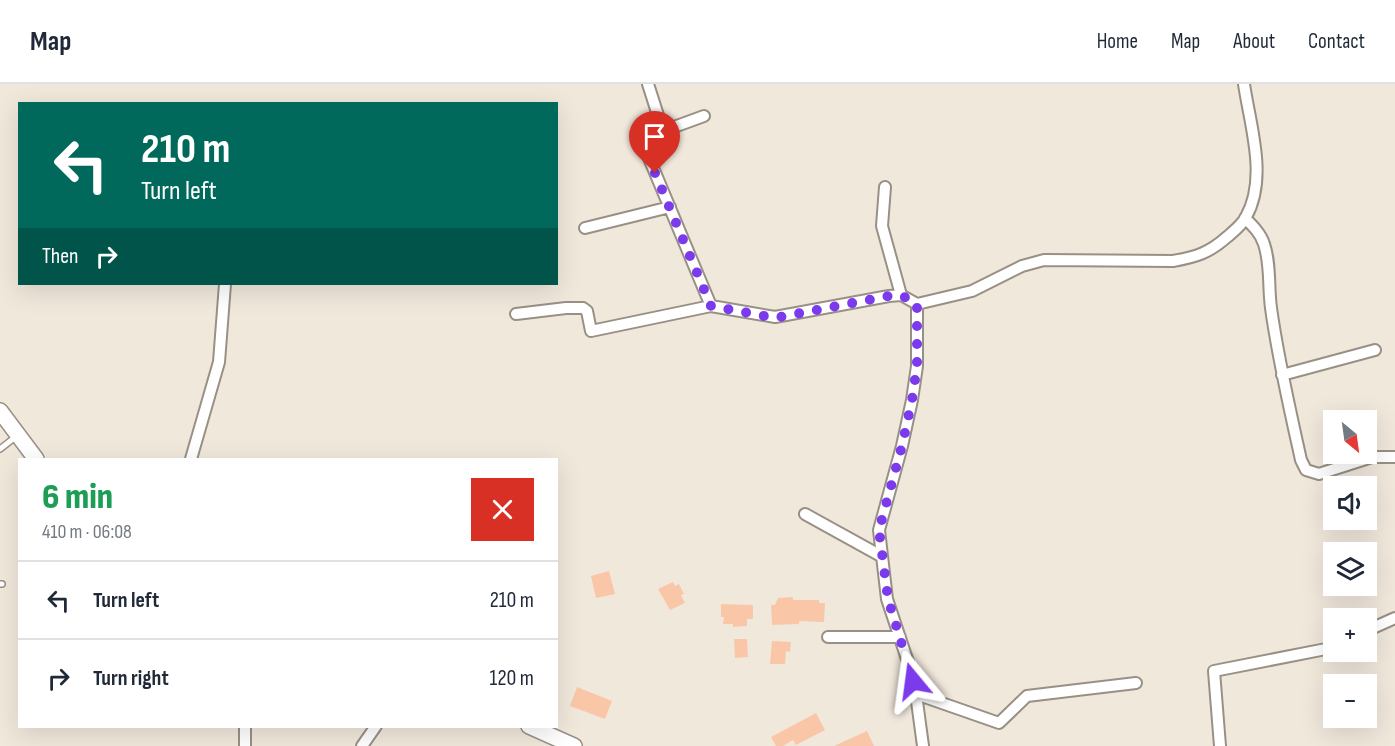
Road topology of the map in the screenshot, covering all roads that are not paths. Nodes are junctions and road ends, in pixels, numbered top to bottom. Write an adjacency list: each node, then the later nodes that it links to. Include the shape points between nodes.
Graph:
1 (648, 84): 4 (street)
2 (1244, 84): 7 (street, via 1256,180)
3 (704, 116): 4 (street)
4 (663, 131): 6 (street, via 641,139)
5 (885, 187): 10 (street, via 882,226)
6 (670, 207): 8 (street); 12 (street)
7 (1245, 218): 11 (street, via 1208,252 1192,257 1173,261 1044,260 1022,266 972,291); 15 (street, via 1259,234 1267,257)
8 (585, 228)
9 (225, 285): 21 (street, via 219,362)
10 (901, 295): 11 (street); 12 (street, via 775,318)
11 (917, 304): 23 (street, via 917,366 902,446 879,530)
12 (711, 306): 13 (street, via 591,331 583,308)
13 (516, 314)
14 (1375, 350): 15 (street)
15 (1282, 375): 19 (street, via 1306,470 1319,474 1372,457)
16 (0, 411): 17 (street)
17 (18, 435): 18 (lane); 20 (street)
18 (0, 449)
19 (1395, 457)
20 (35, 458)
21 (192, 458)
22 (805, 514): 23 (street)
23 (881, 555): 27 (street, via 888,599)
24 (1395, 618): 25 (street)
25 (1377, 626)
26 (828, 637): 27 (street)
27 (900, 637): 30 (street)
28 (1323, 650): 38 (street, via 1214,671)
29 (1136, 683): 30 (street, via 1028,696 999,723)
30 (916, 694): 37 (street)
31 (245, 728): 34 (street)
32 (375, 728): 35 (street)
33 (534, 728): 36 (street)
34 (244, 746)
35 (362, 746)
36 (574, 746)
37 (923, 746)
38 (1220, 746)

